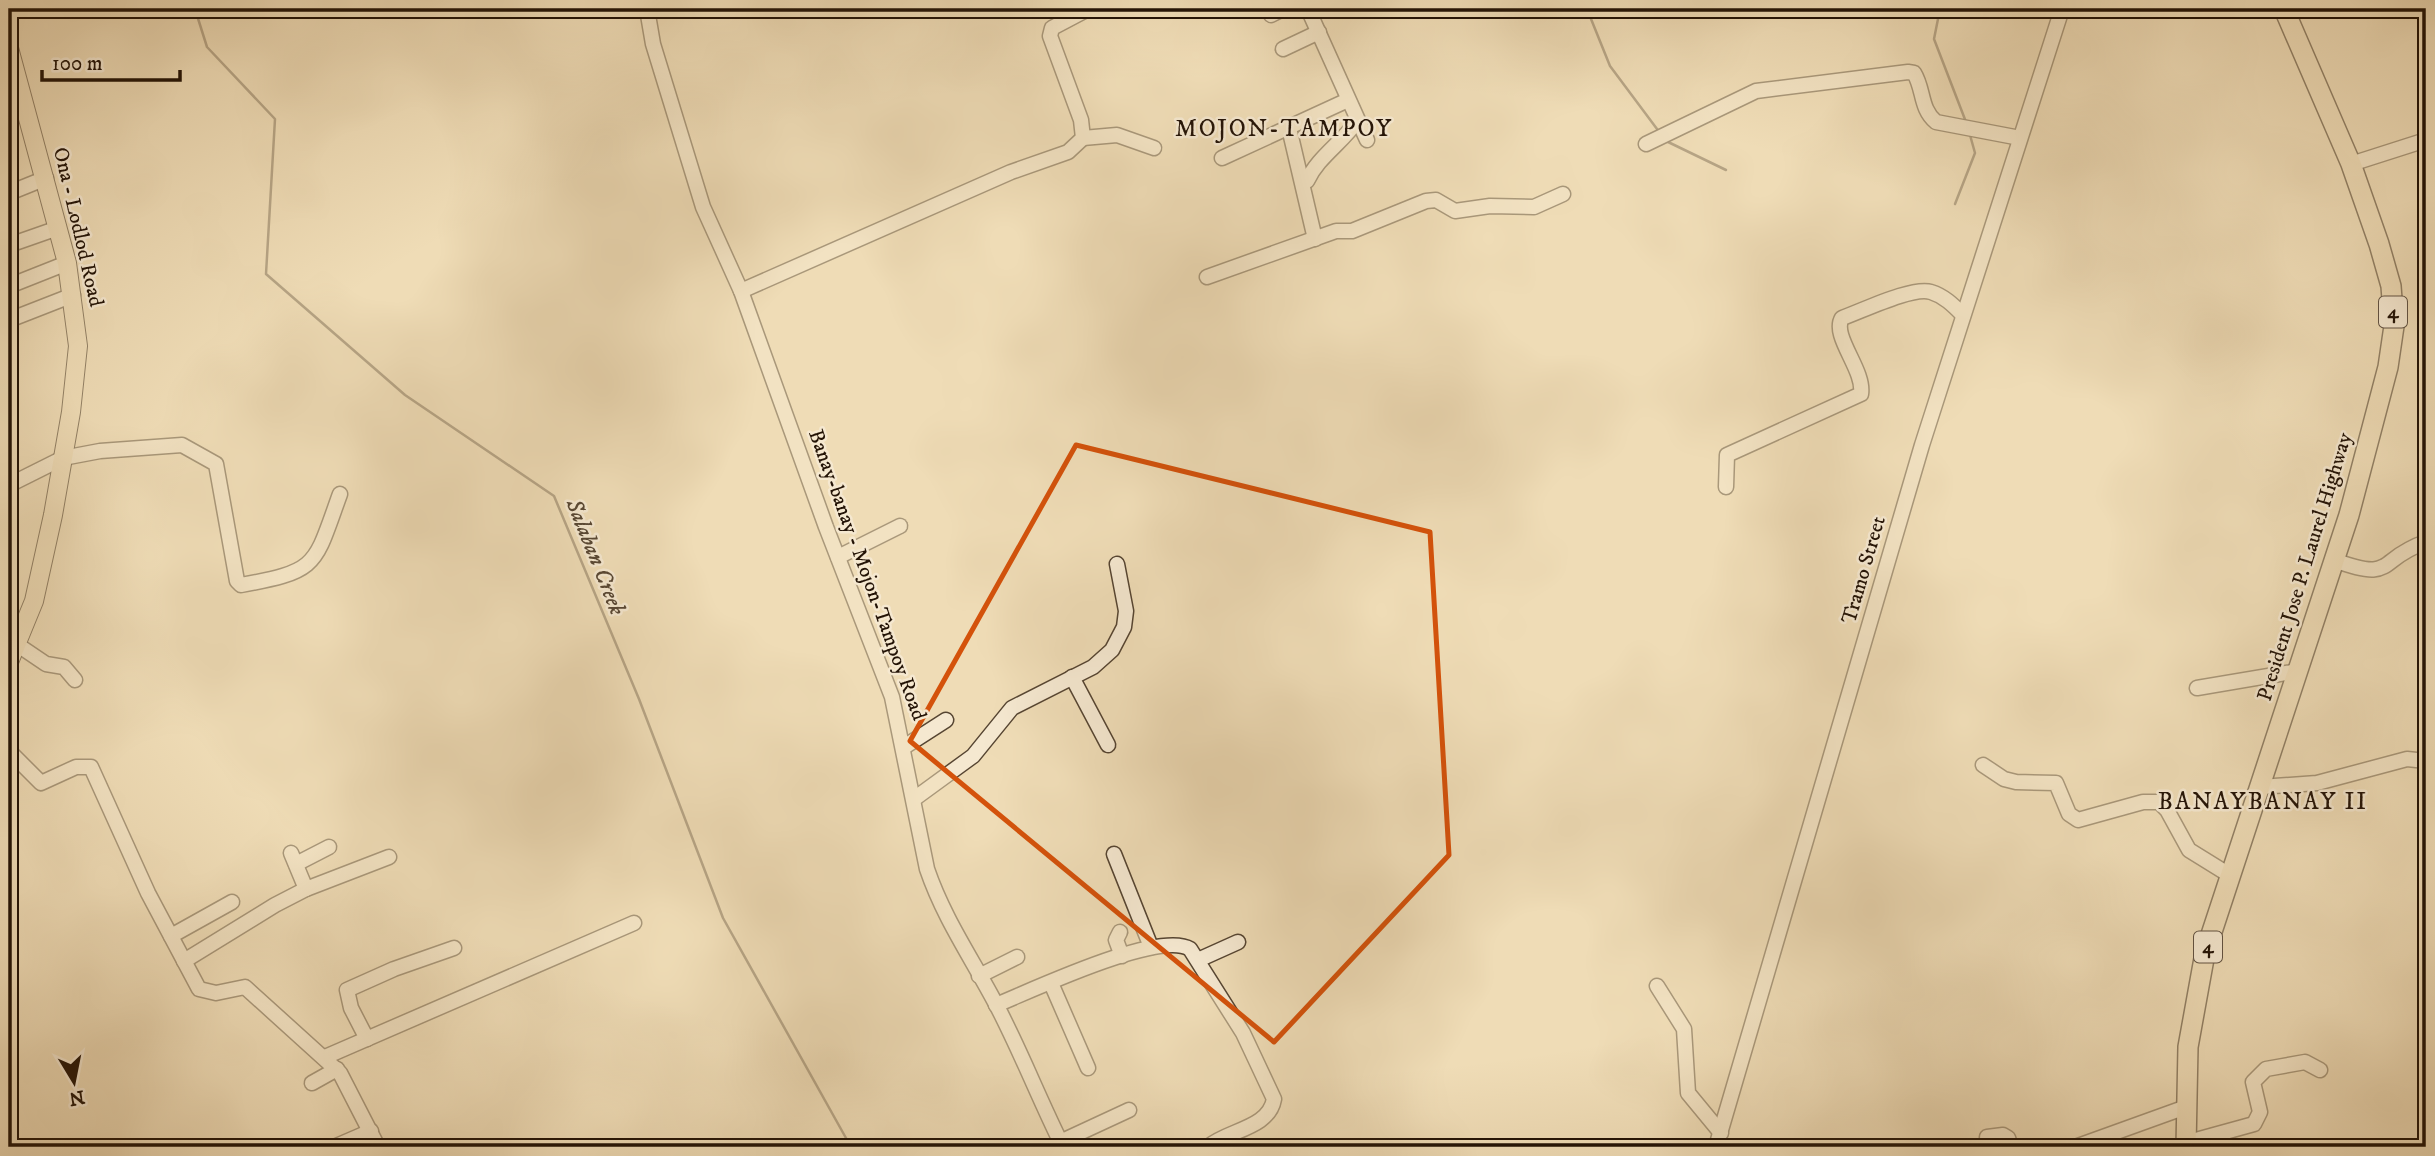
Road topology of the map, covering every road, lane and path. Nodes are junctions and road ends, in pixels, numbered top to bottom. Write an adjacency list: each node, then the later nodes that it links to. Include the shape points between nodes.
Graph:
1 (647, 9): 30 (street, Banay-banay - Mojon-Tampoy Road, via 653,44 703,207)
2 (1088, 9): 12 (street, via 1060,21 1050,36 1076,103)
3 (1308, 9): 6 (street)
4 (2063, 9): 13 (street, Tramo Street)
5 (2284, 9): 19 (highway, President Jose P. Laurel Highway / 4)
6 (1319, 33): 8 (street); 9 (street)
7 (9, 48): 20 (main road, Ona - Lodlod Road)
8 (1283, 49)
9 (1348, 100): 10 (street); 11 (street)
10 (1357, 121): 14 (street); 21 (street, via 1317,163)
11 (1289, 128): 18 (street); 25 (street)
12 (1083, 138): 17 (street, via 1117,135); 30 (street, via 1068,152 1011,172)
13 (2020, 138): 16 (street, via 1936,122 1924,105 1914,73 1908,72 1756,91); 32 (street, Tramo Street)
14 (1367, 140)
15 (2426, 141): 19 (street)
16 (1646, 144)
17 (1154, 148)
18 (1222, 158)
19 (2351, 164): 41 (highway, President Jose P. Laurel Highway / 4, via 2386,266 2394,326 2388,367)
20 (46, 178): 22 (street); 24 (main road, Ona - Lodlod Road)
21 (1307, 181)
22 (9, 193)
23 (1563, 194): 25 (street, via 1534,207 1455,211 1436,200 1352,231)
24 (58, 228): 26 (street); 27 (main road, Ona - Lodlod Road)
25 (1315, 239): 28 (street)
26 (18, 242)
27 (67, 263): 29 (street); 31 (main road, Ona - Lodlod Road)
28 (1206, 277)
29 (9, 286)
30 (741, 291): 40 (street, Banay-banay - Mojon-Tampoy Road)
31 (73, 295): 33 (street); 34 (main road, Ona - Lodlod Road, via 78,346)
32 (1962, 314): 36 (street, via 1944,298 1914,291 1842,318 1839,329 1861,382 1861,394 1727,455); 87 (street, Tramo Street)
33 (9, 320)
34 (63, 458): 35 (street); 37 (street, via 182,445 215,463 240,585 279,578 314,560); 43 (main road, Ona - Lodlod Road, via 34,601)
35 (9, 485)
36 (1726, 487)
37 (340, 494)
38 (900, 526): 40 (street)
39 (2426, 542): 41 (street, via 2375,571)
40 (838, 557): 51 (street, Banay-banay - Mojon-Tampoy Road, via 892,697)
41 (2334, 560): 45 (highway, President Jose P. Laurel Highway / 4)
42 (1117, 564): 46 (street, via 1126,611 1124,627 1105,657)
43 (14, 641): 44 (main road, Ona - Lodlod Road); 47 (street, via 46,664 64,667)
44 (9, 662)
45 (2298, 671): 48 (street); 55 (highway, President Jose P. Laurel Highway / 4)
46 (1072, 677): 50 (street); 56 (street, via 1012,708 974,756)
47 (75, 680)
48 (2197, 688)
49 (946, 720): 51 (street)
50 (1108, 745)
51 (904, 747): 56 (street, Banay-banay - Mojon-Tampoy Road)
52 (9, 751): 65 (street, via 41,783 76,767 91,767)
53 (2426, 761): 55 (street, via 2407,759 2317,783)
54 (1983, 765): 60 (street, via 2016,782 2056,783 2069,814 2078,820 2159,802 2189,850)
55 (2260, 787): 60 (highway, President Jose P. Laurel Highway / 4)
56 (914, 799): 73 (street, Banay-banay - Mojon-Tampoy Road, via 934,891)
57 (330, 847): 61 (street, via 294,858)
58 (1114, 854): 67 (street)
59 (389, 857): 61 (street)
60 (2231, 876): 83 (highway, President Jose P. Laurel Highway / 4, via 2205,953 2191,1019)
61 (306, 889): 72 (street)
62 (232, 902): 65 (street)
63 (635, 923): 77 (street)
64 (1120, 932): 69 (street, via 1116,940)
65 (170, 936): 72 (street)
66 (1238, 942): 71 (street)
67 (1151, 947): 69 (street); 71 (street, via 1184,946)
68 (454, 948): 77 (street, via 346,990)
69 (1122, 956): 74 (street)
70 (1017, 957): 73 (street)
71 (1198, 960): 92 (street, via 1243,1033 1274,1099 1261,1119)
72 (184, 961): 78 (street, via 199,989 216,993 245,987)
73 (979, 976): 76 (street, Banay-banay - Mojon-Tampoy Road)
74 (1051, 983): 76 (street); 79 (street)
75 (1657, 986): 87 (street, via 1684,1029 1688,1093)
76 (996, 1005): 88 (street, Banay-banay - Mojon-Tampoy Road)
77 (367, 1039): 78 (street)
78 (326, 1057): 80 (street)
79 (1088, 1068)
80 (337, 1069): 82 (street); 85 (street)
81 (2320, 1070): 89 (street, via 2305,1062 2266,1069 2253,1082 2260,1112 2254,1124)
82 (312, 1083)
83 (2186, 1107): 89 (highway, President Jose P. Laurel Highway / 4); 94 (street)
84 (1129, 1110): 88 (street)
85 (371, 1131): 90 (street); 91 (street)
86 (1987, 1137): 93 (street, via 2003,1135)
87 (1718, 1140)
88 (1061, 1145)
89 (2185, 1145)
90 (334, 1147)
91 (378, 1147)
92 (1208, 1147)
93 (2011, 1147)
94 (2075, 1147)

